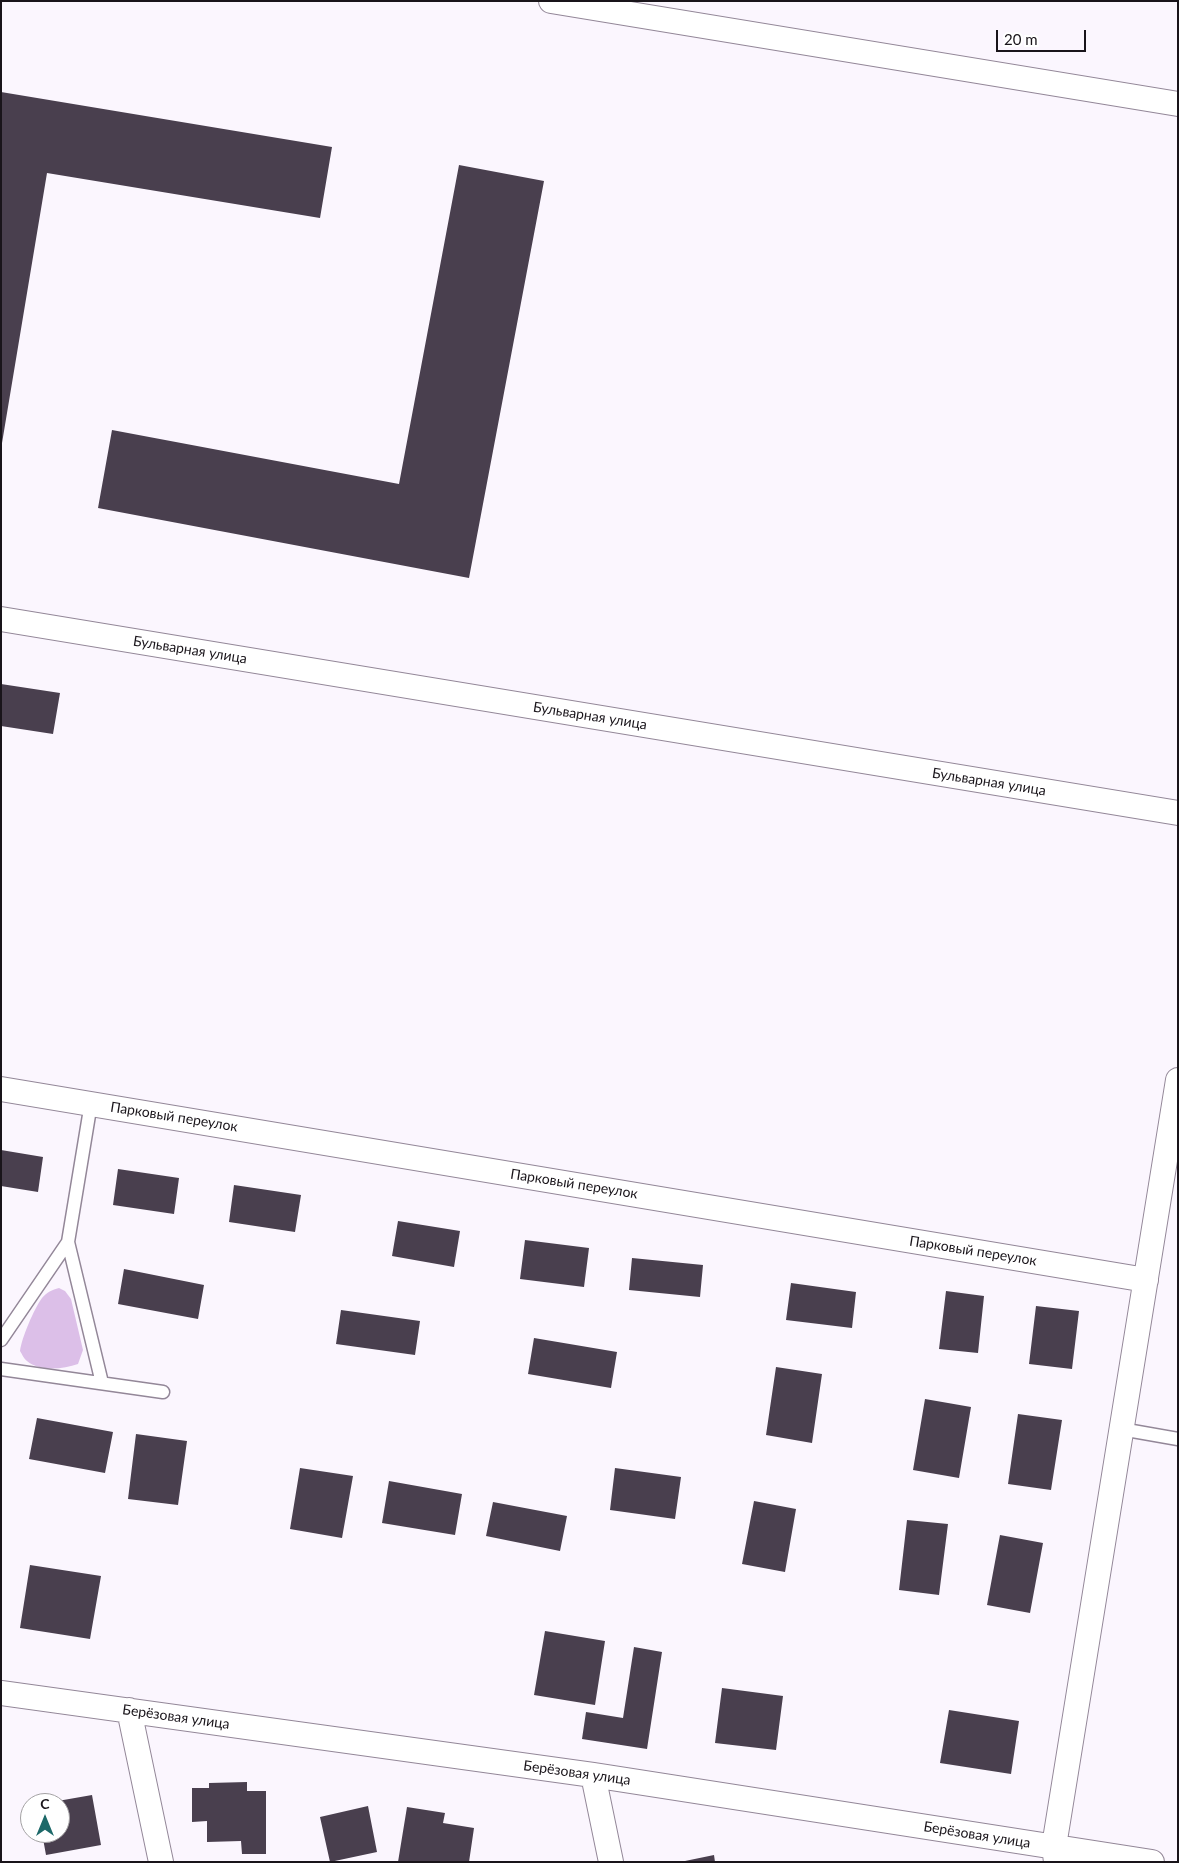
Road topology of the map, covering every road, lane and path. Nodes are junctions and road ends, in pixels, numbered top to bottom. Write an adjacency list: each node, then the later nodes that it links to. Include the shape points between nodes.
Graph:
1 (551, 1): 2 (street)
2 (1178, 104)
3 (1, 619): 4 (street, Бульварная улица)
4 (1178, 813)
5 (1178, 1080): 9 (street)
6 (1, 1089): 7 (street, Парковый переулок)
7 (91, 1103): 8 (lane); 9 (street, Парковый переулок)
8 (68, 1242): 10 (lane); 12 (lane)
9 (1146, 1280): 14 (street)
10 (1, 1340)
11 (1, 1369): 12 (lane)
12 (102, 1383): 13 (lane)
13 (163, 1392)
14 (1121, 1430): 15 (lane); 19 (street)
15 (1178, 1439)
16 (1, 1693): 17 (street, Берёзовая улица)
17 (129, 1710): 18 (street, Берёзовая улица); 20 (street)
18 (593, 1775): 19 (street, Берёзовая улица); 21 (street)
19 (1055, 1854): 22 (street, Берёзовая улица)
20 (161, 1862)
21 (611, 1862)
22 (1152, 1862)

